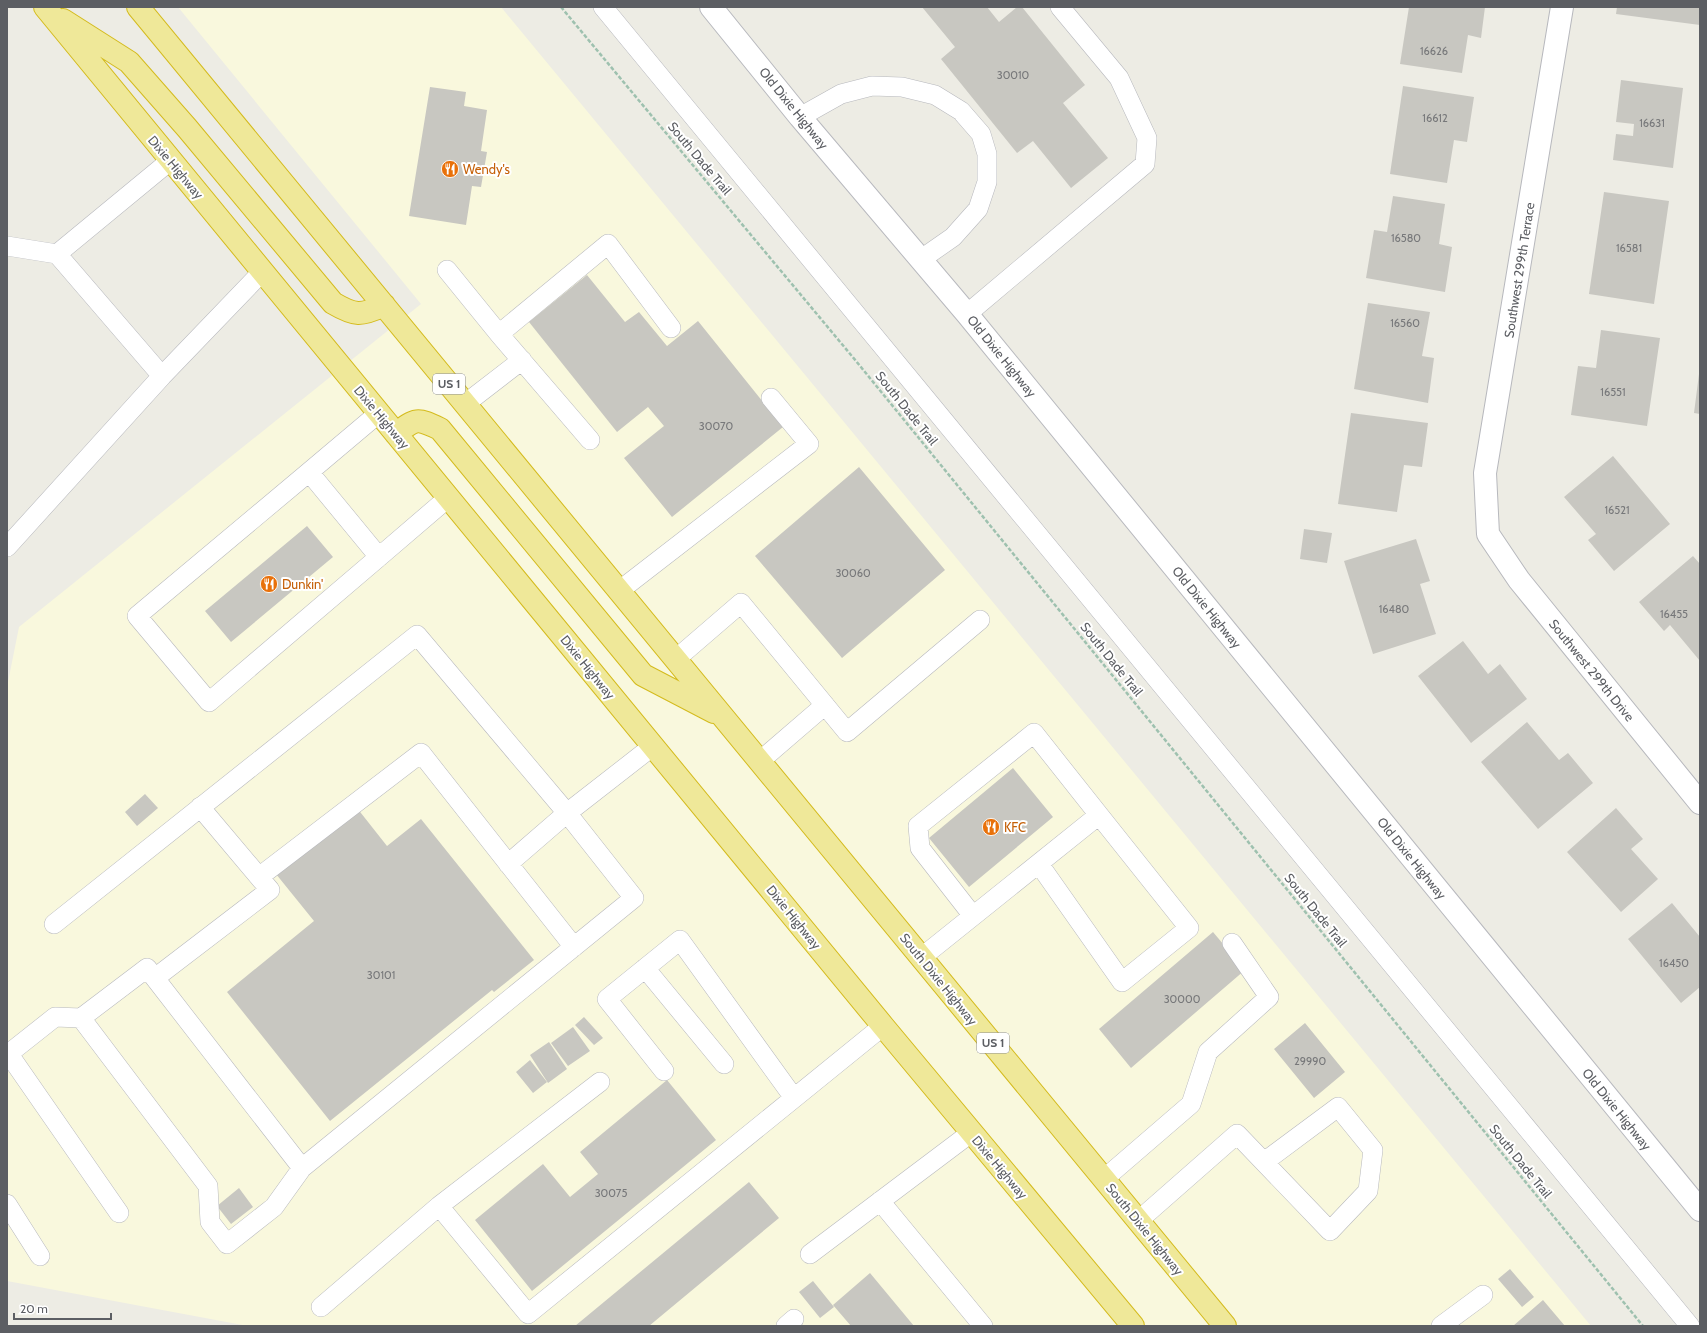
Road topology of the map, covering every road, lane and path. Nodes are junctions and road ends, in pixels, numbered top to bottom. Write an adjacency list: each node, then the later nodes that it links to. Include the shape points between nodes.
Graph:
1 (138, 7): 15 (highway, US 1)
2 (562, 7): 77 (path, South Dade Trail, via 866,373)
3 (603, 7): 78 (lane)
4 (711, 7): 8 (street, Old Dixie Highway)
5 (1060, 7): 16 (lane, via 1119,78 1147,138 1145,164)
6 (1562, 7): 28 (street, Southwest 299th Terrace, via 1485,473)
7 (46, 8): 9 (highway, Dixie Highway); 15 (highway, via 130,62 333,303 350,312 361,313)
8 (800, 117): 12 (street, Old Dixie Highway); 12 (lane, via 841,94 872,86 902,87 935,95 961,112 981,134 987,154 987,182 978,209 953,237)
9 (171, 160): 11 (lane); 14 (highway, Dixie Highway)
10 (7, 246): 11 (lane)
11 (57, 254): 20 (lane)
12 (920, 260): 16 (street, Old Dixie Highway)
13 (447, 270): 18 (lane)
14 (262, 271): 20 (lane); 23 (highway, Dixie Highway)
15 (384, 305): 22 (highway, US 1)
16 (967, 314): 66 (street, Old Dixie Highway)
17 (671, 328): 18 (lane, via 608,244)
18 (500, 334): 19 (lane)
19 (522, 360): 22 (lane); 25 (lane)
20 (162, 376): 29 (lane)
21 (771, 398): 31 (lane, via 809,444)
22 (466, 404): 31 (highway, US 1)
23 (379, 413): 24 (highway, Dixie Highway); 26 (lane)
24 (396, 434): 27 (highway, Dixie Highway); 35 (highway, via 410,422 422,421 440,429 643,675)
25 (590, 440)
26 (309, 472): 30 (lane); 30 (lane, via 137,616 209,702)
27 (448, 497): 30 (lane); 36 (highway, Dixie Highway)
28 (1488, 534): 38 (street, Southwest 299th Drive, via 1518,580)
29 (8, 545)
30 (379, 557)
31 (619, 591): 33 (highway, US 1)
32 (980, 620): 34 (lane, via 847,732)
33 (676, 659): 34 (lane, via 741,603); 35 (highway, US 1)
34 (825, 705): 37 (lane)
35 (724, 717): 37 (highway, US 1)
36 (653, 746): 40 (lane); 53 (highway, Dixie Highway)
37 (760, 761): 49 (highway, South Dixie Highway / US 1)
38 (1700, 803)
39 (200, 808): 40 (lane, via 417,635); 44 (lane); 46 (lane)
40 (567, 813): 42 (lane); 48 (lane, via 634,898)
41 (1099, 815): 43 (lane); 43 (lane, via 1189,928 1122,982); 45 (lane, via 1034,733 1022,742 918,826 920,848)
42 (508, 864): 44 (lane, via 421,753); 48 (lane)
43 (1039, 864): 45 (lane)
44 (259, 877): 51 (lane, via 270,890)
45 (973, 916): 49 (lane)
46 (54, 924)
47 (1232, 943): 62 (lane, via 1269,997 1208,1052 1191,1104)
48 (574, 947): 61 (lane)
49 (922, 957): 62 (highway, South Dixie Highway / US 1)
50 (645, 968): 55 (lane); 56 (lane, via 607,999); 58 (lane, via 680,940)
51 (155, 978): 52 (lane, via 147,968); 61 (lane)
52 (81, 1018): 54 (lane, via 55,1017); 61 (lane, via 208,1186 210,1222 227,1244 274,1207)
53 (884, 1026): 58 (lane); 59 (highway, Dixie Highway)
54 (8, 1054): 67 (lane)
55 (724, 1064)
56 (664, 1071)
57 (600, 1082): 65 (lane)
58 (794, 1098): 65 (lane, via 528,1314)
59 (972, 1132): 63 (lane); 74 (highway, Dixie Highway)
60 (1264, 1162): 60 (lane, via 1330,1231 1368,1191 1373,1150 1338,1107); 68 (lane, via 1237,1134)
61 (302, 1168)
62 (1104, 1179): 68 (highway, South Dixie Highway / US 1)
63 (880, 1201): 69 (lane); 73 (lane)
64 (7, 1204): 70 (lane)
65 (439, 1206): 72 (lane)
66 (1700, 1210)
67 (119, 1213)
68 (1138, 1220): 75 (highway, South Dixie Highway / US 1)
69 (810, 1254)
70 (40, 1256)
71 (1483, 1295): 76 (lane)
72 (321, 1307)
73 (984, 1326)
74 (1133, 1326)
75 (1225, 1326)
76 (1441, 1326)
77 (1643, 1326)
78 (1690, 1326)

